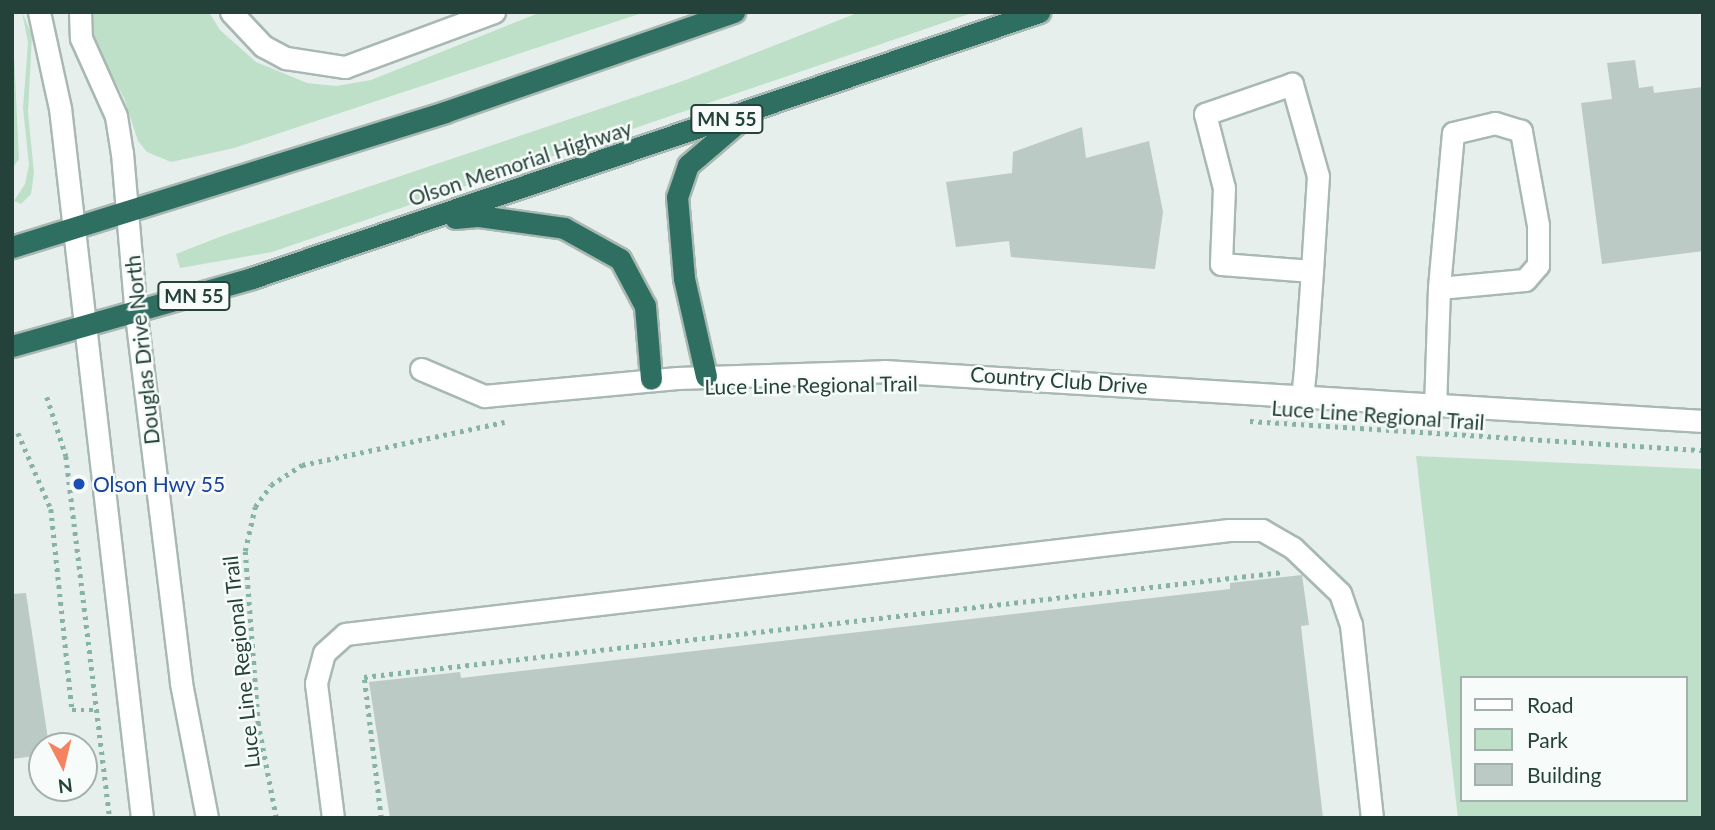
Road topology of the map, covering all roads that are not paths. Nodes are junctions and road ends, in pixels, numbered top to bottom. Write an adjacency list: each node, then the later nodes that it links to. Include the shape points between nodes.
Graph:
1 (40, 12): 10 (street, via 60,108)
2 (80, 12): 8 (street, Douglas Drive North, via 81,38 116,116)
3 (231, 12): 4 (street, via 262,46 286,58 345,66)
4 (493, 12)
5 (734, 12): 8 (highway)
6 (1039, 12): 7 (highway, Olson Memorial Highway / MN 55)
7 (769, 105): 9 (highway, Olson Memorial Highway / MN 55); 18 (highway, via 688,165 677,197 684,278)
8 (128, 214): 10 (highway); 14 (street, Douglas Drive North)
9 (415, 223): 14 (highway, Olson Memorial Highway / MN 55); 19 (highway, via 479,216 564,228 594,240 620,259 636,282 650,330)
10 (74, 230): 11 (highway); 15 (street)
11 (12, 247)
12 (1312, 271): 12 (street, via 1318,176 1292,84 1205,114 1224,188 1221,264); 20 (street)
13 (1439, 288): 13 (street, via 1525,280 1538,265 1538,225 1521,131 1495,123 1453,133); 21 (street)
14 (136, 315): 15 (highway, Olson Memorial Highway / MN 55); 24 (street, Douglas Drive North, via 181,682)
15 (85, 328): 16 (highway, Olson Memorial Highway / MN 55); 23 (street)
16 (12, 346)
17 (421, 369): 19 (street, Country Club Drive, via 484,397)
18 (706, 376): 19 (street, Country Club Drive); 20 (street, Country Club Drive, via 982,374)
19 (651, 379)
20 (1302, 398): 21 (street, Country Club Drive)
21 (1435, 408): 22 (street, Country Club Drive)
22 (1703, 421)
23 (142, 818)
24 (207, 818)
25 (332, 818): 26 (street, via 316,683 324,653 345,634 1229,530 1262,530 1317,568 1340,593 1352,625)
26 (1372, 818)

